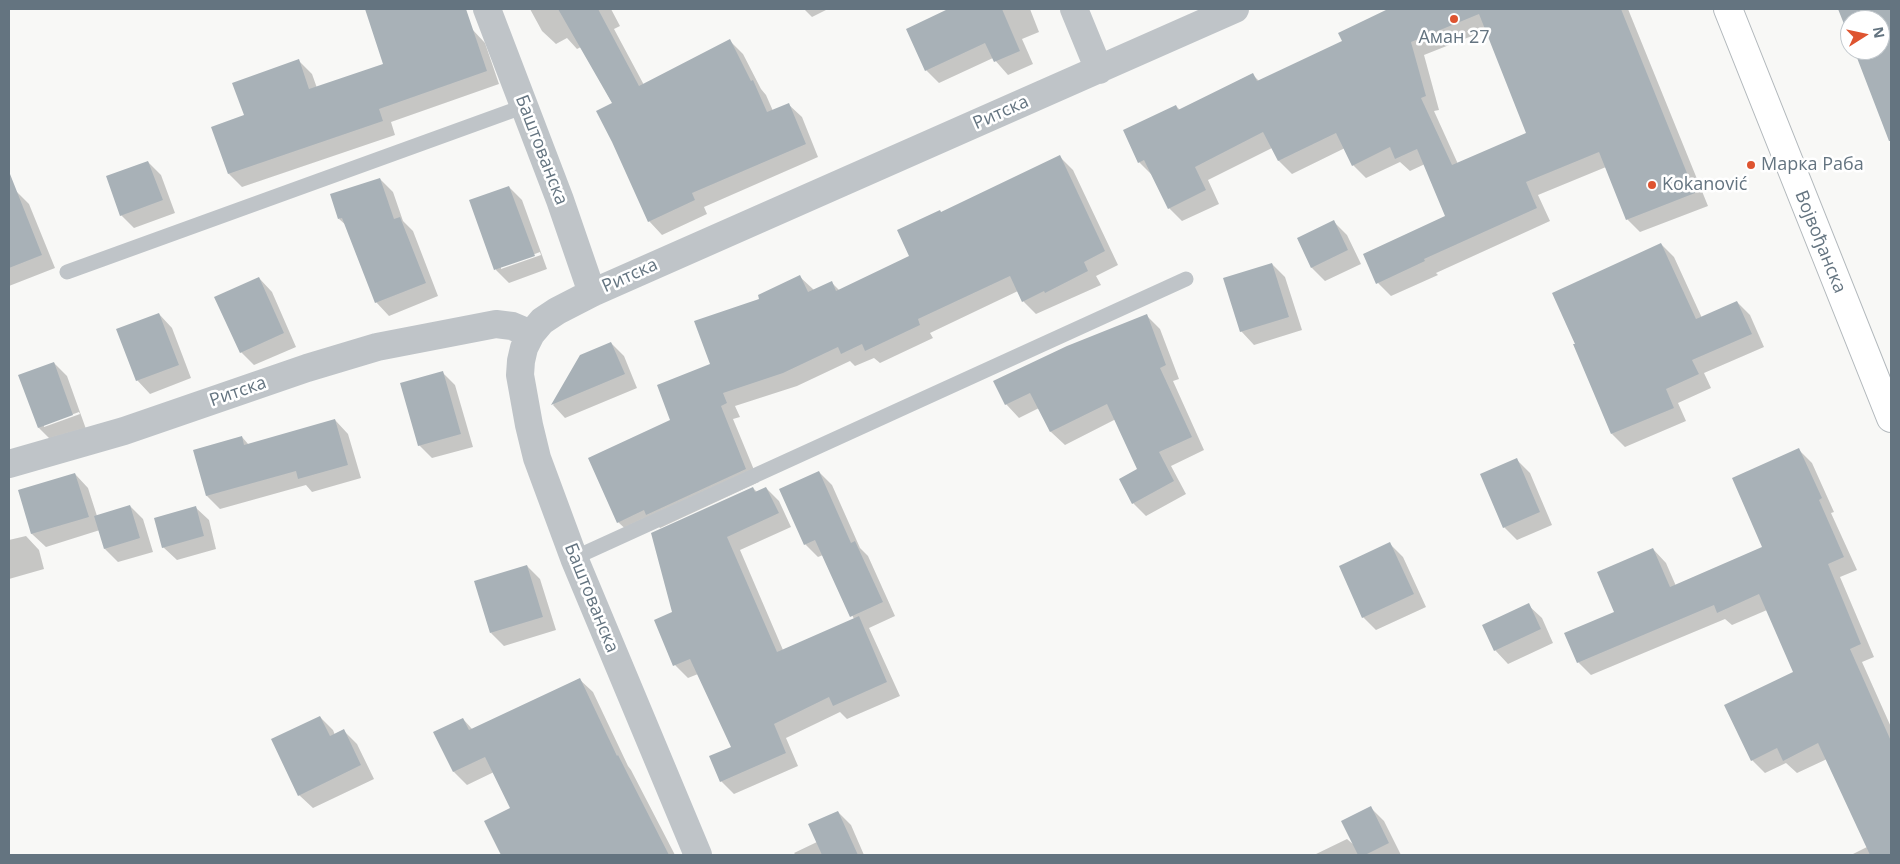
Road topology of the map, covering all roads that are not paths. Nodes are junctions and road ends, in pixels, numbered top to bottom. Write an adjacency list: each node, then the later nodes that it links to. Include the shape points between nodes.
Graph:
1 (487, 9): 6 (street, Баштованска)
2 (1074, 9): 5 (street)
3 (1235, 9): 5 (street, Ритска)
4 (1728, 9): 11 (main road, Војвођанска)
5 (1099, 70): 9 (street, Ритска)
6 (525, 106): 7 (lane); 9 (street, Баштованска)
7 (68, 272)
8 (1186, 279): 13 (lane)
9 (592, 293): 10 (street, Ритска, via 557,311)
10 (531, 334): 12 (street, Ритска, via 496,324 377,347 124,431); 13 (street, Баштованска, via 523,354 520,375 529,425 545,481)
11 (1891, 418)
12 (9, 464)
13 (574, 558): 14 (street, Баштованска)
14 (698, 855)

